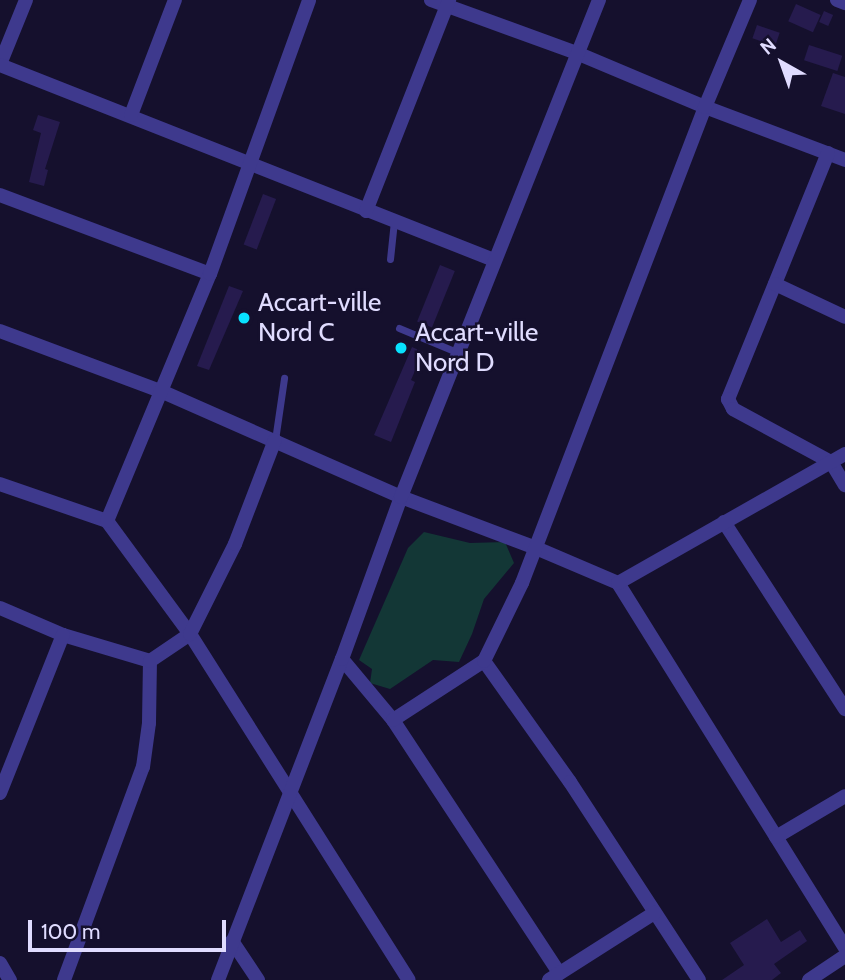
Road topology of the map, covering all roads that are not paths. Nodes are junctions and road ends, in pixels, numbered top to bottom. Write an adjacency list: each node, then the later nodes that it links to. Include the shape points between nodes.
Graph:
1 (26, 0): 11 (street)
2 (175, 0): 13 (street)
3 (309, 0): 16 (street)
4 (431, 0): 8 (street)
5 (599, 0): 10 (street)
6 (750, 0): 12 (street)
7 (837, 0): 9 (street)
8 (448, 3): 10 (street); 18 (street)
9 (845, 3)
10 (579, 54): 12 (street); 21 (street)
11 (0, 65): 13 (street)
12 (705, 107): 14 (street); 38 (street)
13 (131, 115): 16 (street)
14 (828, 153): 15 (street); 23 (street)
15 (845, 160)
16 (250, 165): 18 (street); 22 (street)
17 (0, 195): 22 (street)
18 (366, 211): 19 (street)
19 (394, 222): 20 (lane); 21 (street)
20 (390, 259)
21 (494, 260): 27 (street)
22 (210, 274): 29 (street)
23 (775, 284): 24 (street); 32 (street, via 728,403)
24 (845, 317)
25 (400, 328): 27 (lane)
26 (0, 331): 29 (street)
27 (460, 353): 35 (street)
28 (284, 378): 30 (lane)
29 (163, 392): 30 (street); 36 (street)
30 (275, 440): 35 (street); 41 (street, via 235,544)
31 (845, 454): 32 (street)
32 (831, 462): 34 (street); 37 (street)
33 (0, 484): 36 (street)
34 (845, 485)
35 (401, 497): 38 (street); 43 (street)
36 (107, 521): 41 (street)
37 (724, 522): 39 (street); 46 (street)
38 (536, 548): 39 (street); 45 (street)
39 (618, 583): 51 (street)
40 (0, 608): 42 (street)
41 (190, 634): 44 (street); 48 (street)
42 (63, 635): 44 (street); 49 (street)
43 (342, 659): 47 (street); 48 (street)
44 (150, 661): 59 (street, via 144,767)
45 (484, 661): 47 (street); 52 (street, via 570,782)
46 (845, 709)
47 (393, 720): 57 (street)
48 (291, 792): 53 (street); 62 (street)
49 (0, 793)
50 (845, 796): 51 (street)
51 (776, 837): 54 (street)
52 (654, 913): 57 (street); 63 (street)
53 (232, 941): 60 (street); 61 (street)
54 (845, 947)
55 (845, 956): 64 (street)
56 (0, 963): 58 (street)
57 (554, 977)
58 (10, 980)
59 (64, 980)
60 (218, 980)
61 (258, 980)
62 (410, 980)
63 (699, 980)
64 (809, 980)

